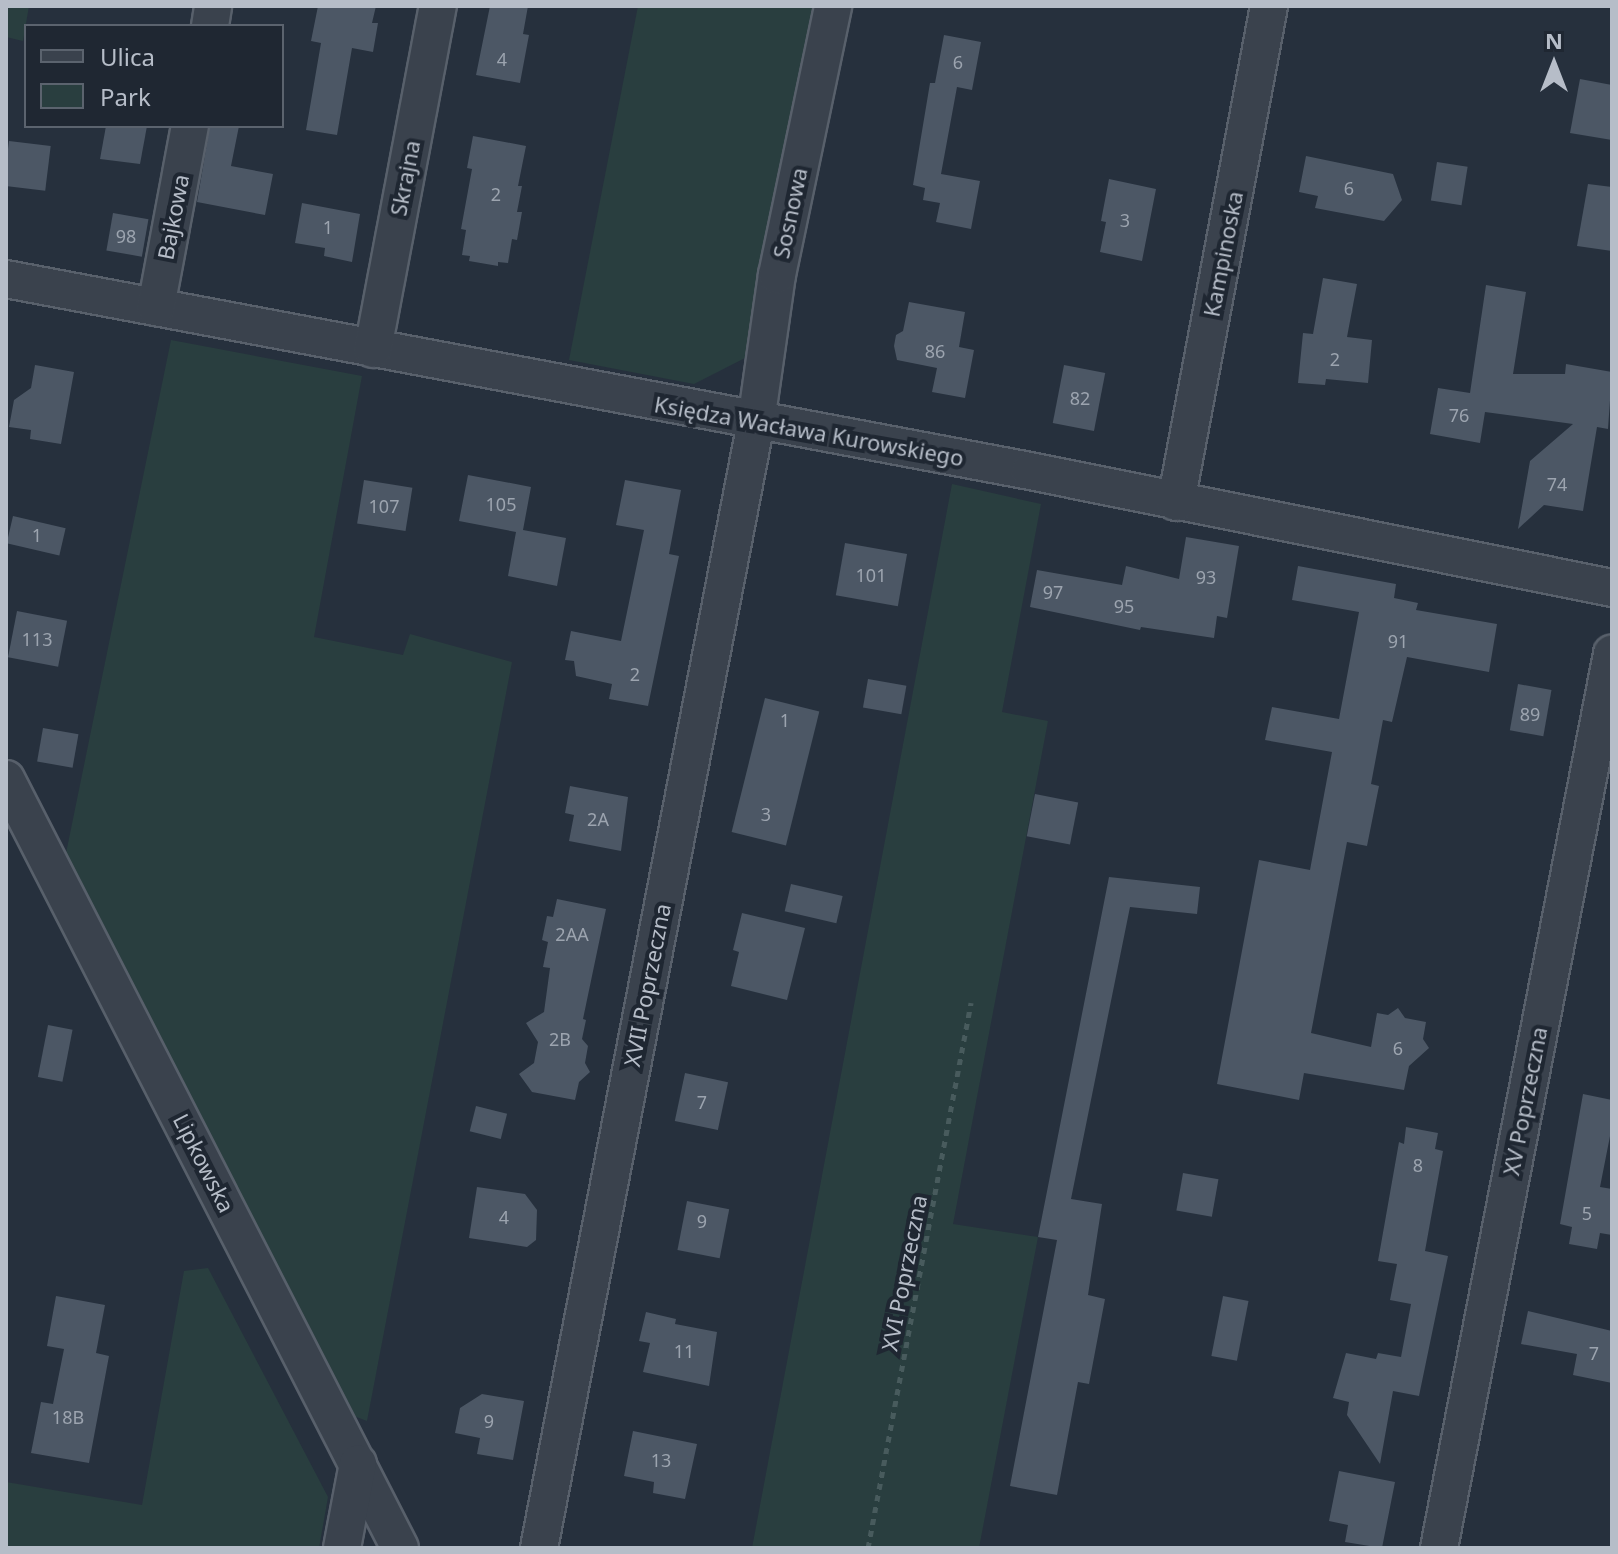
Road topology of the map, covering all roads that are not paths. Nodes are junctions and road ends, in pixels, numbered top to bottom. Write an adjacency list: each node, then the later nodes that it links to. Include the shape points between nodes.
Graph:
1 (438, 6): 7 (street, Skrajna)
2 (833, 6): 8 (street, Sosnowa, via 777,275)
3 (1269, 6): 9 (street, Kampinoska)
4 (190, 128): 6 (street, Bajkowa)
5 (6, 279): 6 (street, Księdza Wacława Kurowskiego)
6 (156, 307): 7 (street, Księdza Wacława Kurowskiego)
7 (373, 349): 8 (street, Księdza Wacława Kurowskiego)
8 (756, 422): 9 (street, Księdza Wacława Kurowskiego); 16 (street, XVII Poprzeczna)
9 (1176, 502): 10 (street, Księdza Wacława Kurowskiego)
10 (1612, 588)
11 (1612, 654): 17 (street, XV Poprzeczna)
12 (6, 779): 13 (street, Lipkowska)
13 (358, 1463): 14 (street); 15 (street, Lipkowska)
14 (342, 1548)
15 (400, 1548)
16 (539, 1548)
17 (1439, 1548)

